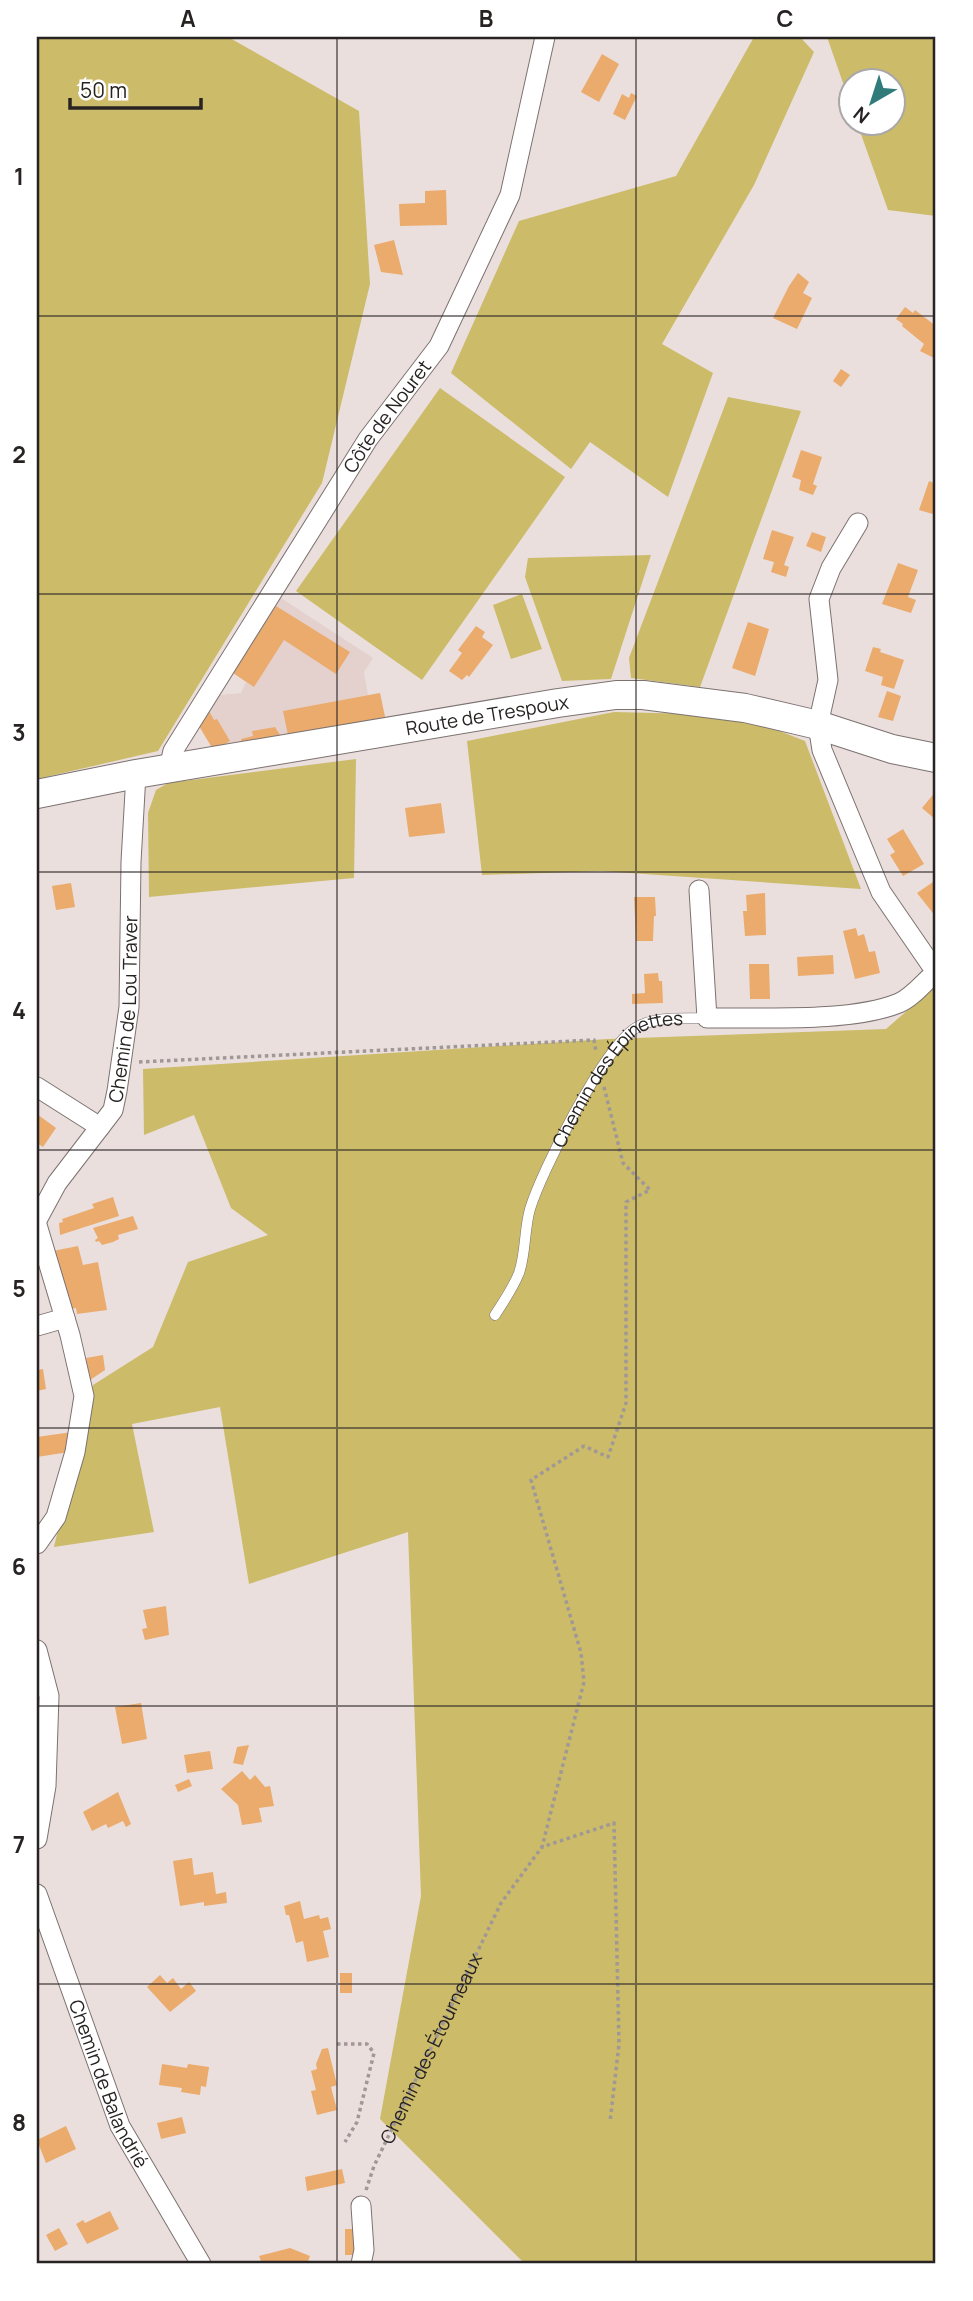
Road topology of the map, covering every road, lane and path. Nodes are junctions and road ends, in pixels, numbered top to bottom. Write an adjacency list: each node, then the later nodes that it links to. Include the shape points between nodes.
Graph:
1 (545, 37): 5 (street, Côte de Nouret, via 510,194 439,345 354,462 173,751)
2 (858, 523): 3 (street, via 819,599 828,680)
3 (818, 725): 4 (street, Route de Trespoux); 5 (street, Route de Trespoux, via 745,708 617,695); 9 (street, via 822,750 881,892)
4 (936, 758)
5 (169, 768): 6 (street, Route de Trespoux)
6 (136, 774): 7 (street, Route de Trespoux); 14 (street, Chemin de Lou Traver, via 129,1007 113,1110)
7 (37, 794)
8 (699, 890): 10 (street)
9 (936, 972): 10 (street, Chemin des Épinettes, via 902,1002 869,1013)
10 (707, 1018): 11 (lane, Chemin des Épinettes, via 657,1019 634,1029)
11 (600, 1072): 12 (path, via 594,1040 139,1061); 16 (lane, Chemin des Épinettes, via 544,1171 530,1211 520,1271); 22 (path, via 623,1163 650,1191 626,1202 625,1403 608,1457 584,1446 531,1480 581,1653 584,1682)
12 (138, 1074)
13 (37, 1087): 14 (street)
14 (100, 1127): 15 (street, Chemin de Lou Traver, via 57,1183)
15 (37, 1222): 17 (street, Chemin de Lou Traver)
16 (495, 1315)
17 (65, 1318): 18 (street); 19 (street, Chemin de Lou Traver, via 84,1396 75,1452 56,1517)
18 (37, 1326)
19 (37, 1544)
20 (37, 1650): 21 (street, via 50,1696 45,1802)
21 (37, 1839)
22 (542, 1847): 25 (path, via 614,1822 619,2044); 27 (path, Chemin des Étourneaux, via 501,1903 374,2166)
23 (37, 1894): 28 (street, Chemin de Balandrié, via 120,2126)
24 (337, 2044): 26 (path, via 367,2044 374,2053 357,2122)
25 (610, 2122)
26 (345, 2142)
27 (361, 2206): 29 (street)
28 (201, 2264)
29 (361, 2264)

